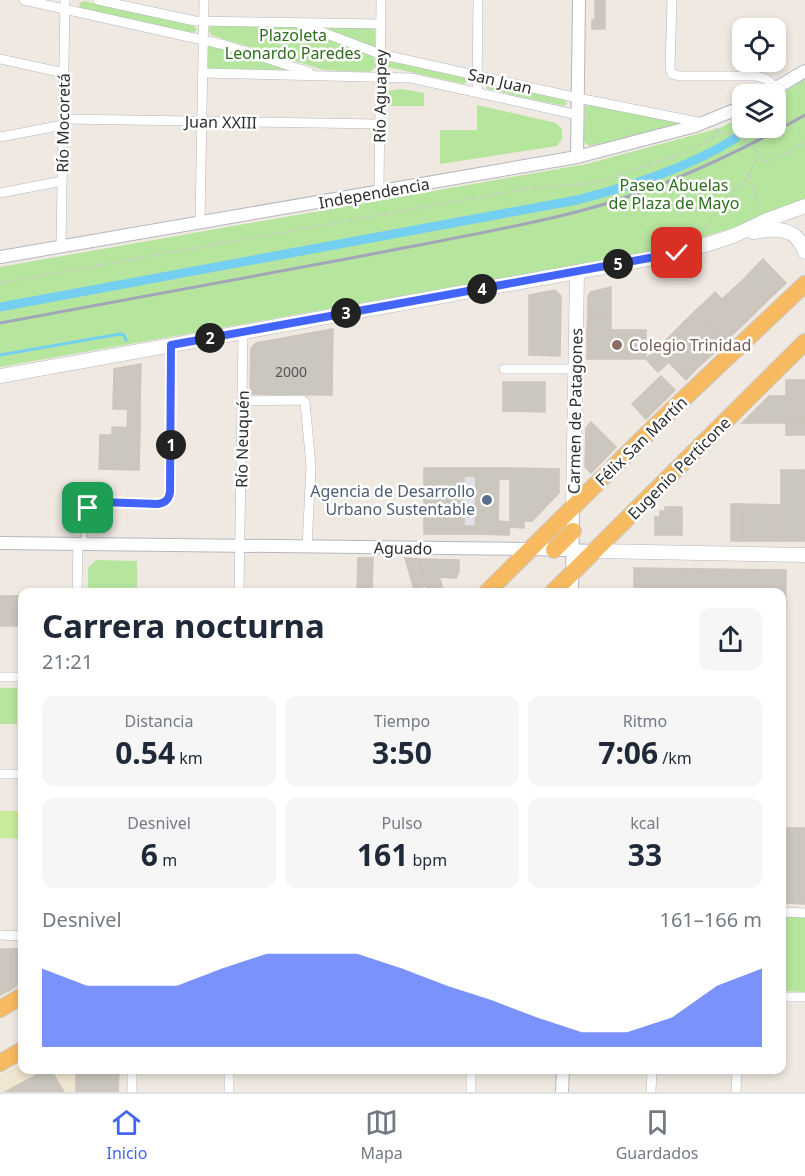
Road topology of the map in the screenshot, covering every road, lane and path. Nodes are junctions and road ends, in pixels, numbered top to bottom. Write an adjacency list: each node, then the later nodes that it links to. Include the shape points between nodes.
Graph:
1 (24, 0): 8 (street, San Juan)
2 (98, 0): 9 (street, San Juan)
3 (204, 0): 9 (street)
4 (381, 0): 11 (street, Río Aguapey)
5 (478, 0): 19 (street)
6 (579, 0): 24 (street)
7 (672, 0): 21 (street, via 672,74 756,76)
8 (65, 5): 12 (street, San Juan); 16 (street, Río Mocoretá)
9 (204, 22): 10 (street, San Juan); 12 (street)
10 (298, 23): 11 (street, San Juan); 13 (street, San Juan)
11 (381, 24): 13 (street, Río Aguapey)
12 (203, 40): 17 (street); 18 (street, San Juan)
13 (380, 54): 19 (street, San Juan); 20 (street, Río Aguapey)
14 (0, 59): 16 (street)
15 (805, 71): 22 (street)
16 (64, 73): 27 (street, Río Mocoretá)
17 (203, 73): 18 (street, San Juan); 28 (street)
18 (320, 76): 20 (street, San Juan)
19 (477, 76): 23 (street); 24 (street, San Juan)
20 (380, 77): 23 (street, San Juan, via 419,79); 30 (street, Río Aguapey)
21 (768, 84)
22 (783, 84)
23 (477, 92): 26 (street, San Juan)
24 (578, 98): 26 (street); 29 (street, San Juan)
25 (732, 111): 29 (street, Independencia)
26 (578, 115): 34 (street)
27 (63, 122): 28 (street, Juan XXIII); 31 (street, Juan XXIII); 36 (street, Río Mocoretá)
28 (202, 122): 30 (street, Juan XXIII); 41 (street)
29 (705, 123): 34 (street, Independencia)
30 (380, 124): 37 (street, Río Aguapey)
31 (0, 136)
32 (805, 142): 33 (path, via 769,161)
33 (759, 156): 35 (path); 49 (path, via 743,138 722,133 684,153 593,183 525,189)
34 (578, 157): 37 (street, Independencia)
35 (749, 175): 40 (path); 43 (path)
36 (62, 181): 38 (street); 44 (street, Río Mocoretá)
37 (379, 192): 41 (street, Independencia)
38 (0, 193)
39 (805, 206): 42 (main road)
40 (763, 215)
41 (200, 221): 44 (street, Independencia)
42 (733, 236): 45 (main road, via 778,229 798,239); 48 (main road, via 677,253)
43 (696, 239)
44 (61, 246): 46 (street, Independencia)
45 (805, 252)
46 (0, 257)
47 (805, 270): 50 (main road, Félix San Martín)
48 (577, 272): 51 (main road); 55 (main road, Carmen de Patagones)
49 (0, 283)
50 (800, 287): 58 (highway, Félix San Martín)
51 (243, 332): 53 (main road); 57 (street, Río Neuquén)
52 (805, 342): 67 (highway, Eugenio Perticone)
53 (171, 345): 56 (main road); 61 (lane, via 169,496 163,503 91,505 84,516)
54 (504, 369): 55 (street)
55 (575, 369): 58 (main road, Carmen de Patagones)
56 (0, 376)
57 (242, 401): 62 (street, Río Neuquén); 63 (street, via 305,402 311,466)
58 (573, 507): 59 (street, Carmen de Patagones); 64 (highway, Félix San Martín)
59 (573, 531): 65 (highway); 66 (street, Carmen de Patagones)
60 (0, 543): 61 (street, Aguado)
61 (81, 544): 62 (street, Aguado); 70 (street)
62 (240, 546): 63 (street, Aguado); 71 (street, Río Neuquén)
63 (307, 547): 64 (street, Aguado)
64 (531, 549): 65 (street, Aguado); 72 (highway, Félix San Martín)
65 (554, 549): 66 (street, Aguado)
66 (573, 550): 67 (street, Aguado); 69 (street, Carmen de Patagones)
67 (596, 551): 68 (main road, Aguado); 69 (highway, Eugenio Perticone)
68 (805, 555)
69 (573, 573): 73 (highway, Eugenio Perticone); 74 (street, Carmen de Patagones)
70 (77, 588)
71 (239, 588)
72 (491, 588)
73 (557, 588)
74 (572, 588)
75 (0, 677): 76 (street)
76 (18, 677)
77 (0, 774): 78 (street)
78 (18, 774)
79 (786, 912): 80 (street)
80 (805, 913)
81 (0, 935): 82 (street)
82 (18, 936)
83 (786, 997): 84 (street)
84 (805, 997)
85 (18, 998): 86 (highway)
86 (0, 1009)
87 (18, 1052): 88 (highway)
88 (0, 1063)
89 (132, 1074): 95 (street)
90 (230, 1074): 96 (street)
91 (471, 1074): 97 (street)
92 (563, 1074): 98 (street)
93 (652, 1074): 99 (street)
94 (737, 1074): 100 (street)
95 (132, 1092)
96 (229, 1092)
97 (471, 1092)
98 (562, 1092)
99 (651, 1092)
100 (736, 1092)

